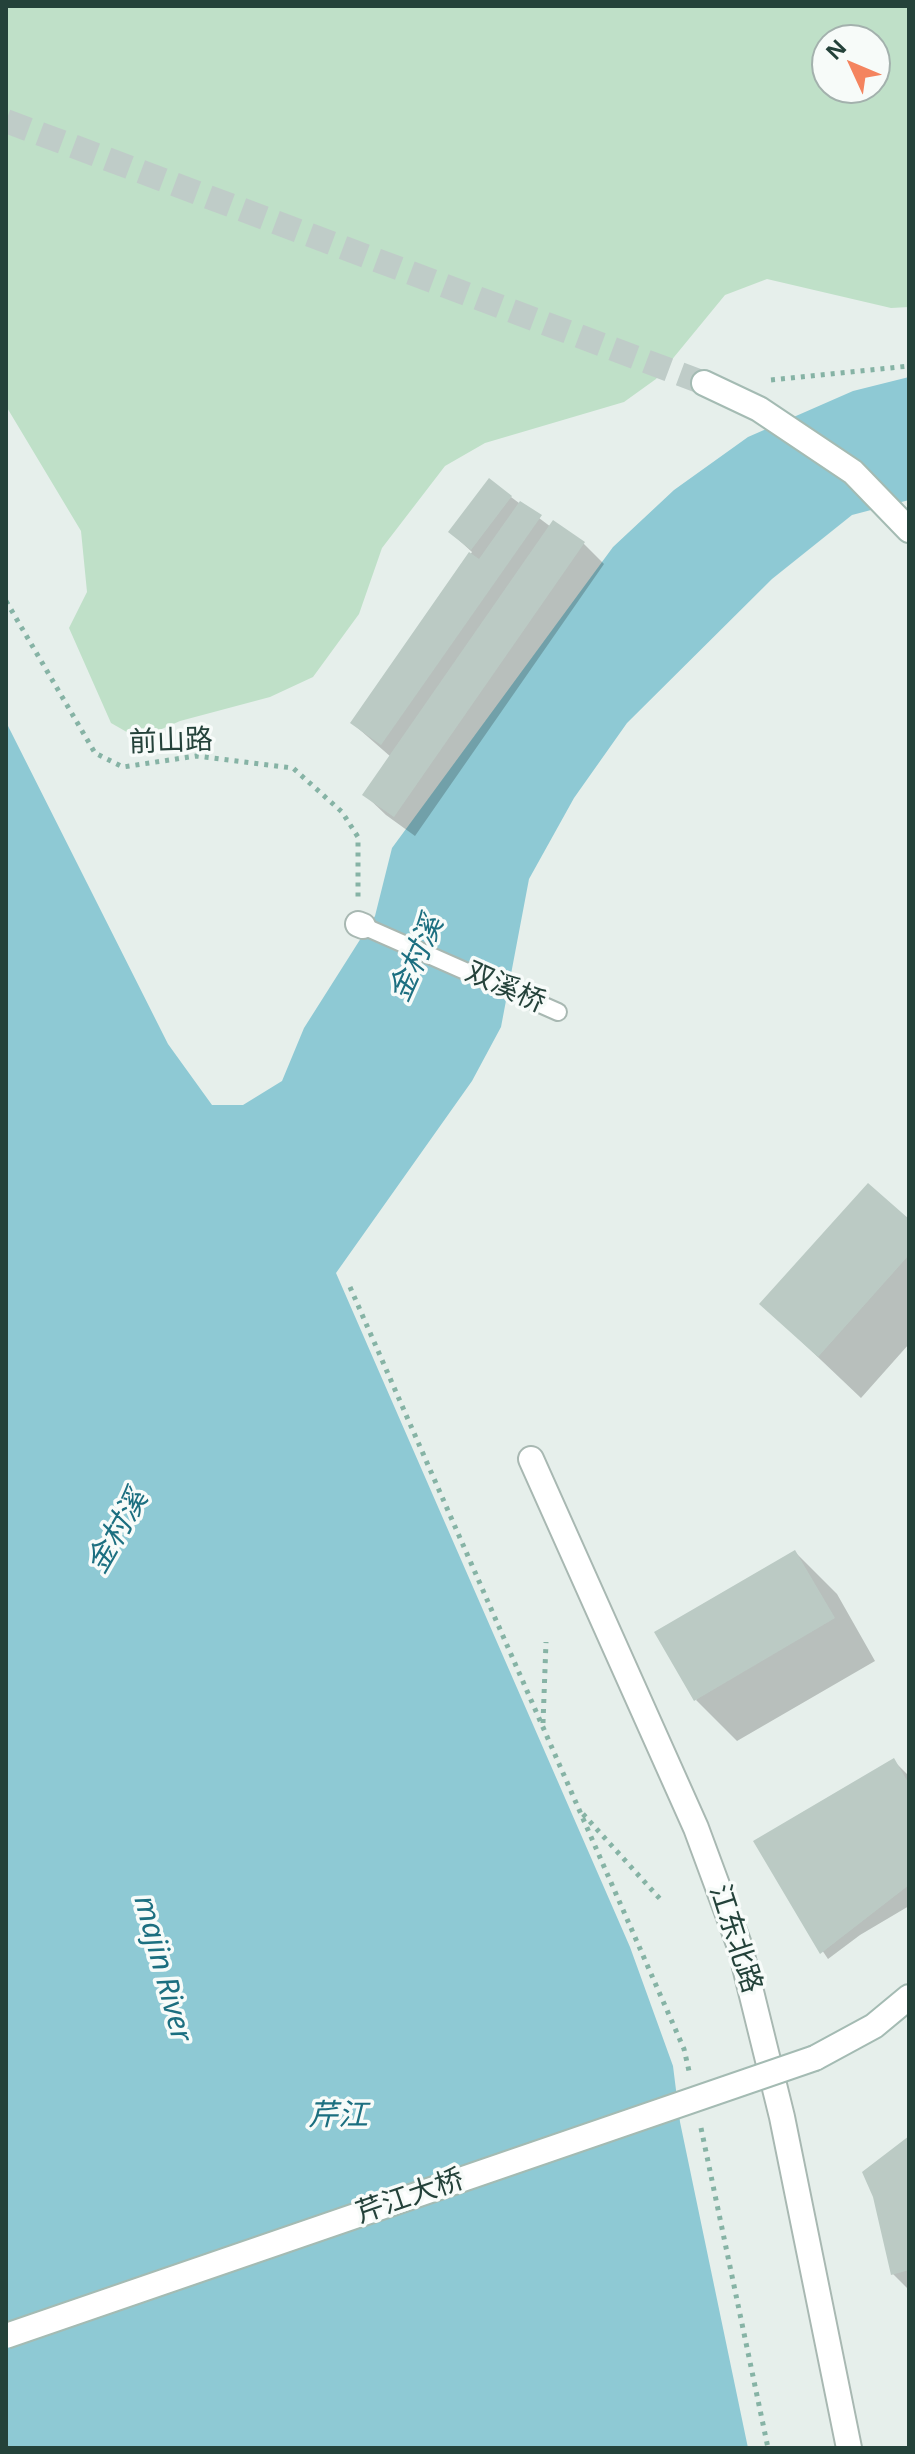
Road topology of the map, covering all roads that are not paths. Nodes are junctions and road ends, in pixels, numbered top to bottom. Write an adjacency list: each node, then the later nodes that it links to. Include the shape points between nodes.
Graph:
1 (704, 383): 2 (main road, via 759,409 853,472)
2 (909, 530)
3 (360, 925): 4 (lane, 双溪桥)
4 (558, 1012)
5 (531, 1459): 8 (main road, 江东北路, via 696,1828 740,1947 782,2117)
6 (909, 1997): 7 (main road, 芹江大桥, bridge, via 874,2026 815,2058)
7 (6, 2336)
8 (849, 2448)

